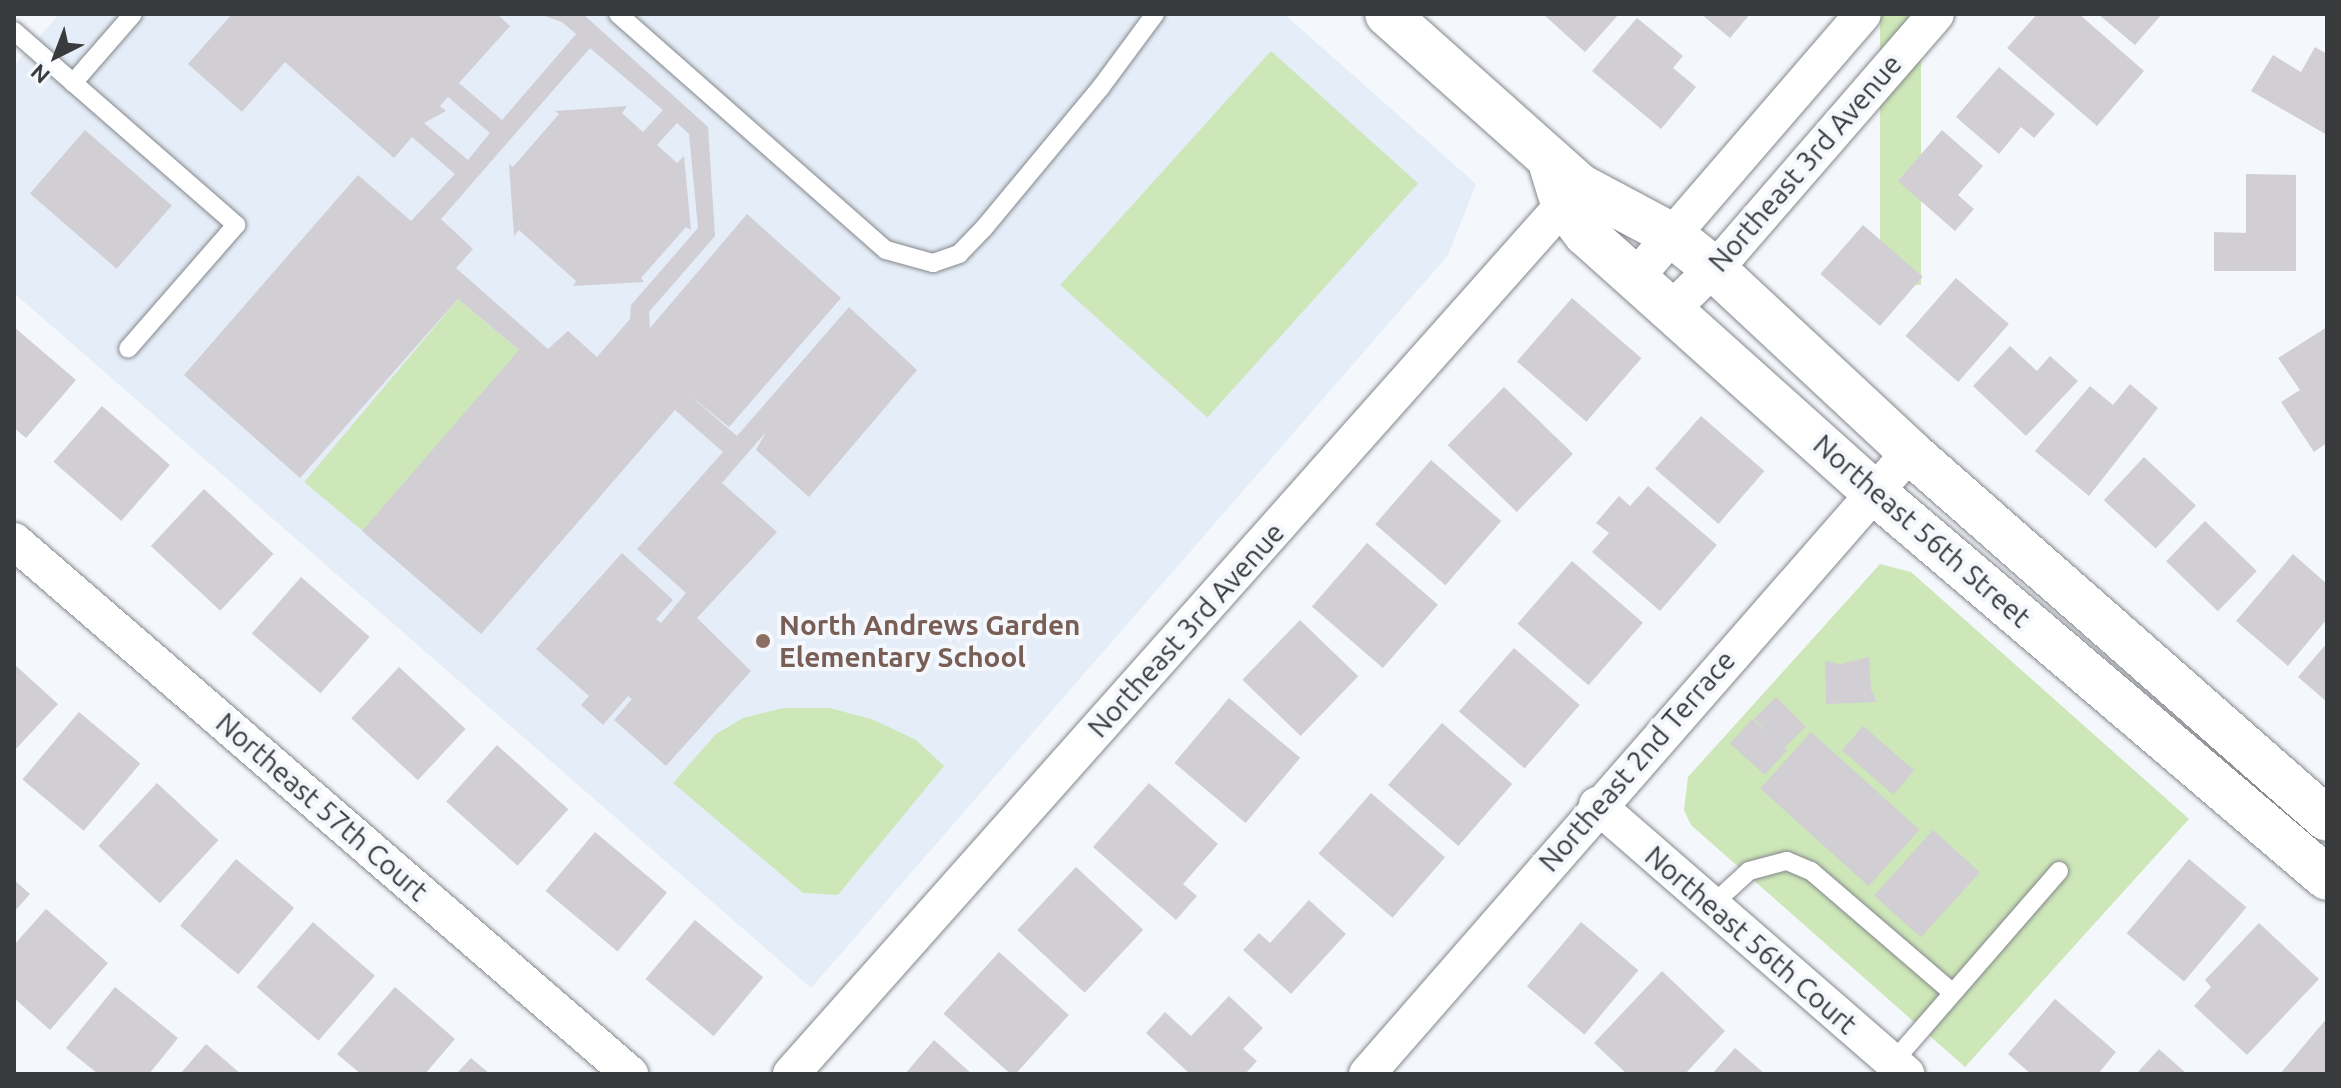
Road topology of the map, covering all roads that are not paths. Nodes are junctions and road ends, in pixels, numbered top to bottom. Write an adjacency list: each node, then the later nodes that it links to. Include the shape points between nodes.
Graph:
1 (133, 14): 8 (lane)
2 (618, 14): 3 (lane, via 886,250 933,263 959,254 984,228)
3 (1155, 14)
4 (1387, 14): 9 (street, Northeast 56th Street)
5 (1863, 14): 10 (street, Northeast 3rd Avenue)
6 (1936, 14): 11 (street, Northeast 3rd Avenue)
7 (14, 31): 8 (lane)
8 (73, 83): 14 (lane, via 236,225)
9 (1564, 183): 10 (street, Northeast 56th Street); 12 (street, Northeast 56th Street, via 1586,234); 26 (street, Northeast 3rd Avenue)
10 (1672, 235): 11 (street, Northeast 56th Street); 12 (street, Northeast 3rd Avenue)
11 (1713, 268): 13 (street, Northeast 3rd Avenue); 15 (street, Northeast 56th Street)
12 (1636, 277): 13 (street, Northeast 56th Street)
13 (1671, 310): 16 (street, Northeast 56th Street)
14 (128, 349)
15 (1910, 452): 16 (street, Northeast 2nd Terrace); 19 (street, Northeast 56th Street)
16 (1874, 492): 18 (street, Northeast 2nd Terrace); 21 (street, Northeast 56th Street)
17 (14, 541): 25 (street, Northeast 57th Court)
18 (1597, 805): 22 (street, Northeast 56th Court); 27 (street, Northeast 2nd Terrace)
19 (2327, 819)
20 (2059, 871): 23 (lane)
21 (2327, 878)
22 (1712, 905): 23 (lane, via 1749,871 1787,861 1811,871); 24 (street, Northeast 56th Court)
23 (1953, 993): 24 (lane)
24 (1899, 1068)
25 (630, 1074)
26 (791, 1074)
27 (1367, 1074)

